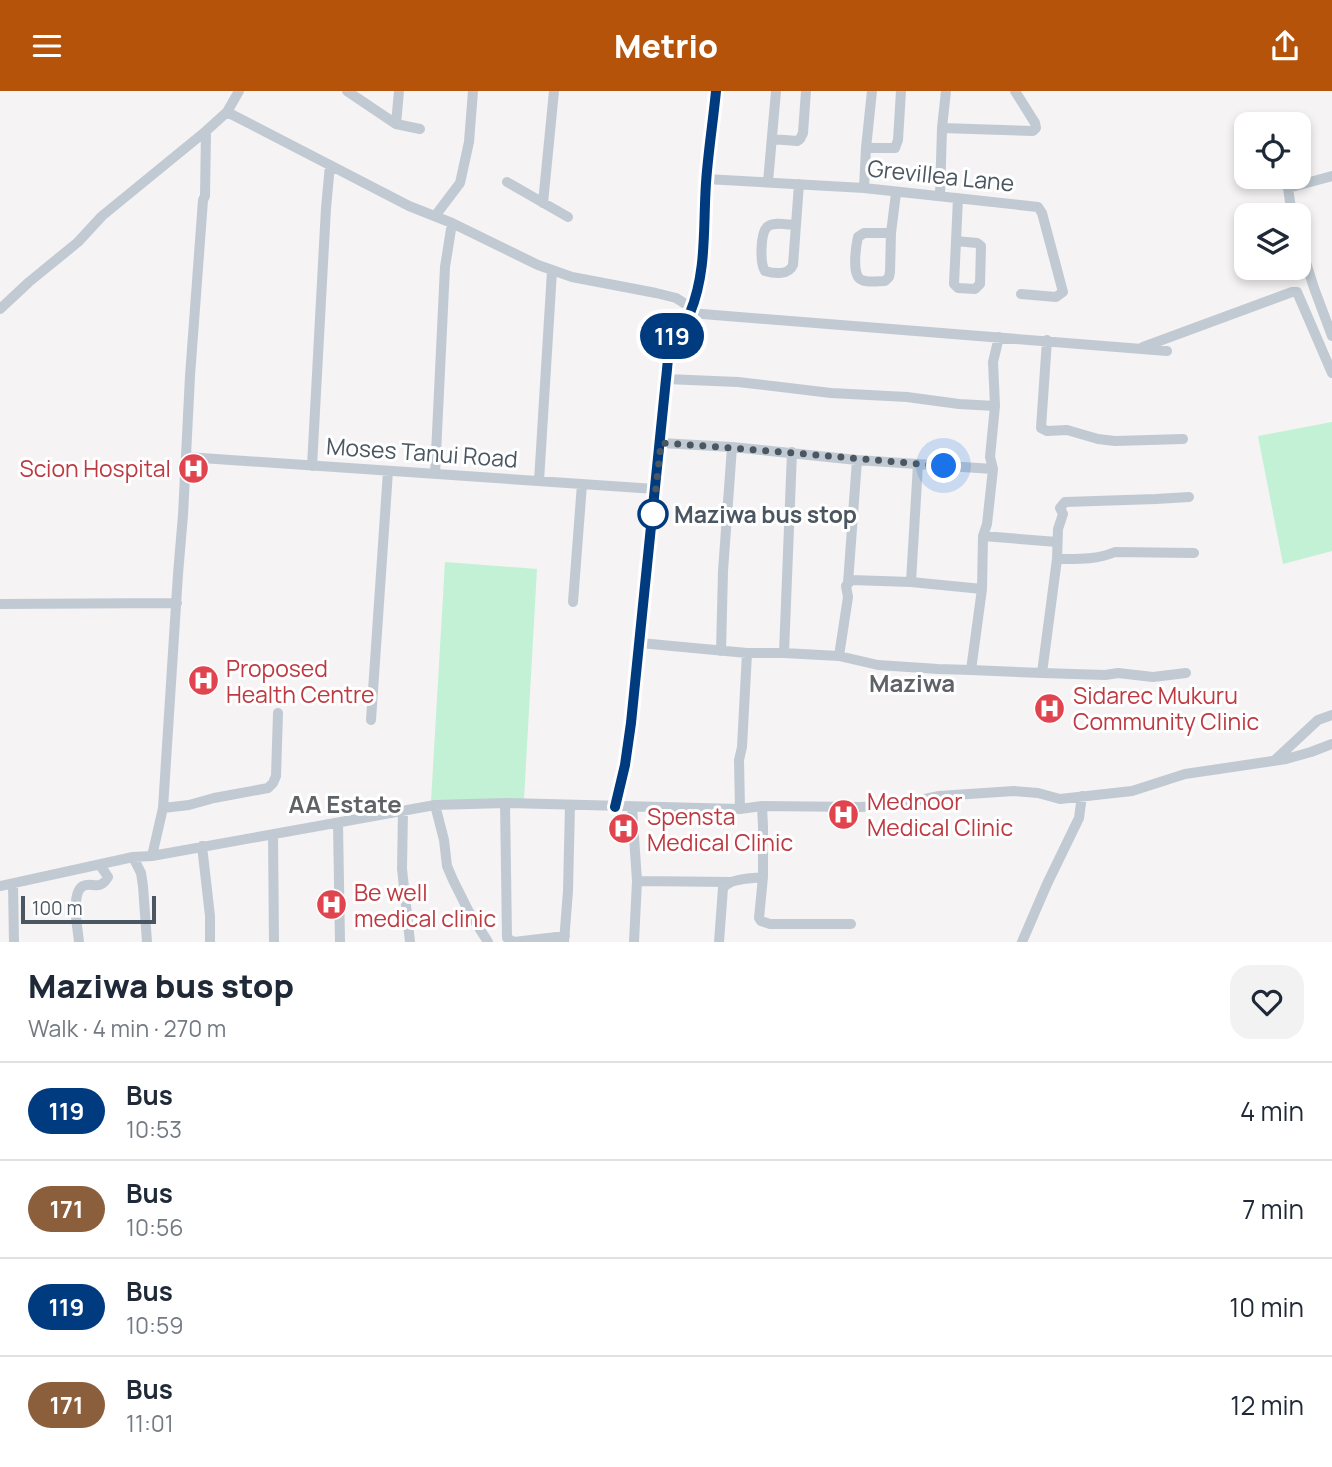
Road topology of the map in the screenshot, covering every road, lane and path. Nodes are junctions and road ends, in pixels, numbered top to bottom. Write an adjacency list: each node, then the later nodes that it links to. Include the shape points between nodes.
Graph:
1 (239, 91): 13 (street)
2 (346, 91): 14 (street)
3 (399, 91): 14 (street)
4 (473, 91): 32 (street, via 460,183)
5 (554, 91): 31 (street)
6 (716, 91): 22 (street)
7 (776, 91): 18 (street)
8 (806, 91): 18 (street, via 800,139)
9 (872, 91): 19 (street)
10 (901, 91): 19 (street, via 896,146)
11 (946, 91): 15 (street)
12 (1015, 91): 15 (street, via 1035,123 1033,131)
13 (227, 112): 17 (street); 20 (street)
14 (396, 124): 16 (street)
15 (942, 128): 29 (street)
16 (420, 129)
17 (206, 131): 41 (street, via 102,216); 55 (street)
18 (772, 139): 25 (street)
19 (866, 148): 27 (street)
20 (330, 165): 32 (street); 58 (street)
21 (1332, 176): 23 (street)
22 (706, 179): 25 (street, Grevillea Lane); 42 (street, via 702,271)
23 (1311, 179)
24 (507, 182): 31 (street)
25 (768, 182): 26 (street, Grevillea Lane)
26 (799, 184): 27 (street, Grevillea Lane); 35 (street)
27 (864, 188): 28 (street, Grevillea Lane)
28 (896, 193): 29 (street, Grevillea Lane); 36 (street)
29 (940, 196): 30 (street, Grevillea Lane)
30 (958, 198): 37 (street); 40 (street, Grevillea Lane, via 1041,209 1063,292 1059,297)
31 (543, 203): 33 (street)
32 (435, 216): 34 (street)
33 (568, 217)
34 (452, 223): 38 (street); 61 (street, via 445,267)
35 (796, 225): 35 (street, via 774,224 765,230 761,264 765,271 792,269)
36 (891, 233): 36 (street, via 858,237 856,277 885,281 890,272)
37 (956, 241): 37 (street, via 954,284 961,289 978,288 981,246)
38 (552, 271): 42 (street, via 666,296 684,303); 62 (street)
39 (1311, 275): 44 (street)
40 (1021, 294)
41 (0, 309)
42 (690, 313): 43 (street); 49 (street, via 677,322 673,332)
43 (999, 337): 45 (street); 50 (street, via 993,362)
44 (1332, 337)
45 (1047, 340): 46 (street); 51 (street, via 1041,428 1115,441)
46 (1140, 348): 47 (street); 48 (street, via 1297,292)
47 (1167, 351)
48 (1332, 373)
49 (666, 379): 50 (street); 52 (street)
50 (995, 406): 59 (street)
51 (1183, 439)
52 (661, 443): 53 (street); 64 (street)
53 (732, 447): 54 (street); 77 (street)
54 (792, 452): 56 (street); 79 (street)
55 (187, 457): 58 (street, Moses Tanui Road); 74 (street)
56 (857, 460): 57 (street); 71 (street)
57 (919, 464): 59 (street); 70 (street)
58 (312, 466): 60 (street, Moses Tanui Road)
59 (993, 469): 66 (street)
60 (388, 471): 61 (street, Moses Tanui Road); 86 (street)
61 (435, 474): 62 (street, Moses Tanui Road)
62 (539, 481): 63 (street, Moses Tanui Road)
63 (582, 484): 64 (street, Moses Tanui Road); 73 (street)
64 (655, 489): 76 (street)
65 (1189, 497): 67 (street, via 1065,502 1060,508 1063,514)
66 (983, 536): 67 (street); 72 (street)
67 (1057, 542): 69 (street)
68 (1194, 553): 69 (street, via 1115,552 1092,559)
69 (1057, 559): 82 (street)
70 (911, 582): 71 (street, via 855,579); 72 (street)
71 (848, 583): 80 (street)
72 (982, 589): 81 (street)
73 (573, 602)
74 (177, 603): 75 (street); 96 (street)
75 (0, 604)
76 (640, 643): 77 (street); 94 (street, via 625,765)
77 (721, 651): 78 (street)
78 (747, 653): 79 (street); 97 (street)
79 (784, 653): 80 (street)
80 (839, 656): 81 (street, via 878,665)
81 (971, 670): 82 (street)
82 (1041, 673): 83 (street, via 1153,677)
83 (1186, 673)
84 (278, 713): 96 (street, via 273,783)
85 (1332, 715): 88 (street, via 1318,720)
86 (371, 720)
87 (1332, 744): 88 (street)
88 (1274, 761): 89 (street, via 1185,774 1132,792)
89 (1082, 796): 93 (street, via 1060,799 1014,791 939,796 895,805); 122 (street, via 1079,818)
90 (505, 803): 91 (street); 92 (street); 111 (street, via 507,939)
91 (435, 805): 98 (street); 112 (street, via 450,873)
92 (570, 806): 94 (street); 111 (street)
93 (762, 806): 97 (street); 105 (street)
94 (615, 807): 95 (street)
95 (632, 807): 97 (street); 106 (street)
96 (163, 808): 102 (street)
97 (740, 809)
98 (403, 811): 99 (street); 119 (street, via 402,869)
99 (338, 823): 100 (street); 118 (street)
100 (273, 834): 101 (street); 117 (street)
101 (202, 846): 102 (street); 116 (street)
102 (152, 856): 103 (street)
103 (133, 857): 104 (street); 115 (street, via 141,873)
104 (100, 865): 108 (street); 114 (street, via 107,880 81,887 77,895)
105 (763, 877): 107 (street); 110 (street, via 761,921)
106 (637, 881): 107 (street); 120 (street)
107 (730, 882): 121 (street, via 723,888)
108 (13, 884): 109 (street); 113 (street)
109 (0, 886)
110 (851, 924)
111 (564, 939)
112 (483, 941)
113 (14, 942)
114 (79, 942)
115 (147, 942)
116 (210, 942)
117 (274, 942)
118 (340, 942)
119 (410, 942)
120 (634, 942)
121 (719, 942)
122 (1022, 942)

